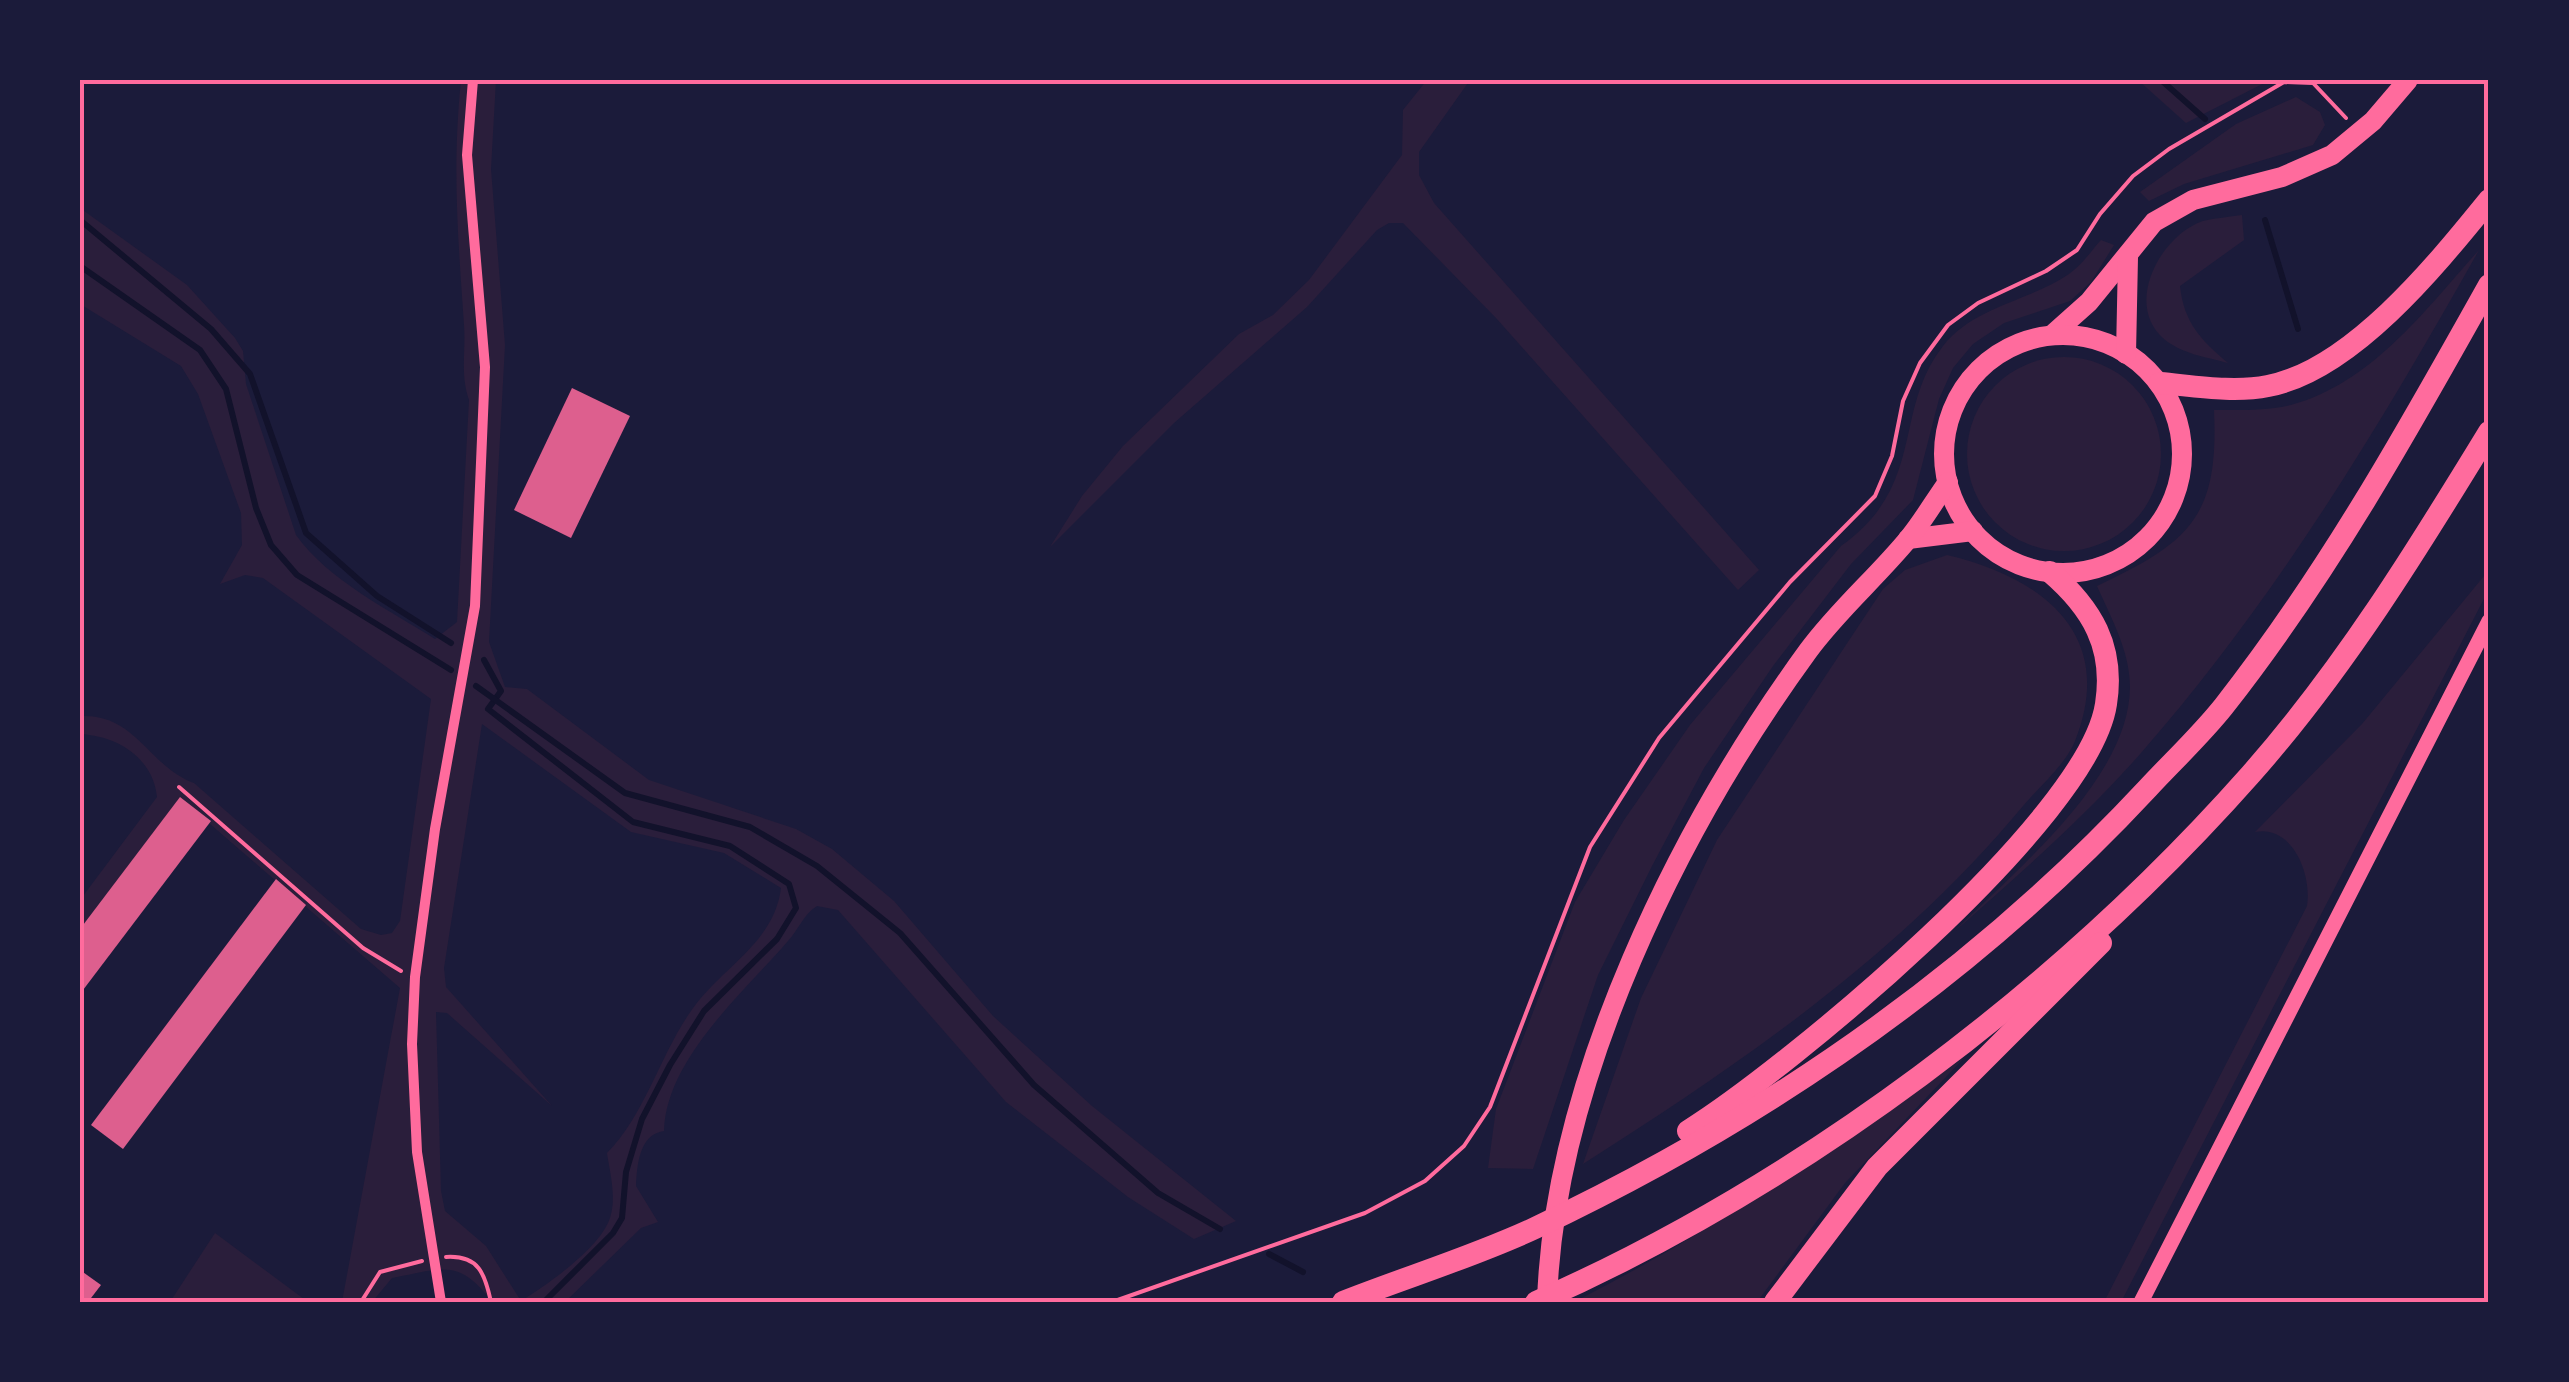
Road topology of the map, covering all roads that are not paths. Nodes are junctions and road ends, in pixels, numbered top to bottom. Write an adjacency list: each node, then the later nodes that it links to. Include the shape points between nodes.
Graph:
1 (473, 80): 17 (street, via 467,155 485,368 476,606 415,977 412,1098)
2 (2408, 80): 4 (highway, via 2332,155 2172,209)
3 (2489, 200): 8 (highway, via 2397,302 2310,372 2266,386)
4 (2128, 257): 6 (highway); 7 (highway)
5 (2489, 285): 16 (highway, via 2308,592 2222,709 2084,857 1944,980 1823,1065 1688,1148)
6 (2052, 335): 7 (highway, via 2095,338); 10 (highway, via 2020,342 1990,359 1966,384 1944,448)
7 (2126, 354): 8 (highway)
8 (2160, 383): 13 (highway, via 2182,447 2168,509 2120,559)
9 (2489, 432): 15 (highway, via 2354,640)
10 (1948, 482): 11 (highway); 12 (highway)
11 (1973, 531): 12 (highway); 13 (highway, via 1996,552)
12 (1908, 538): 20 (highway, via 1810,648 1757,725 1640,944 1581,1098 1558,1190)
13 (2050, 572): 16 (highway, via 2088,608 2109,671 2106,707 2068,786 2009,855 1821,1033 1702,1122)
14 (2489, 621): 22 (street)
15 (2252, 773): 19 (highway, via 2114,913 1900,1088 1717,1209); 21 (highway, via 2108,936 1877,1167)
16 (1532, 1229): 18 (highway)
17 (441, 1302)
18 (1343, 1302)
19 (1536, 1302)
20 (1547, 1302)
21 (1776, 1302)
22 (2141, 1302)

